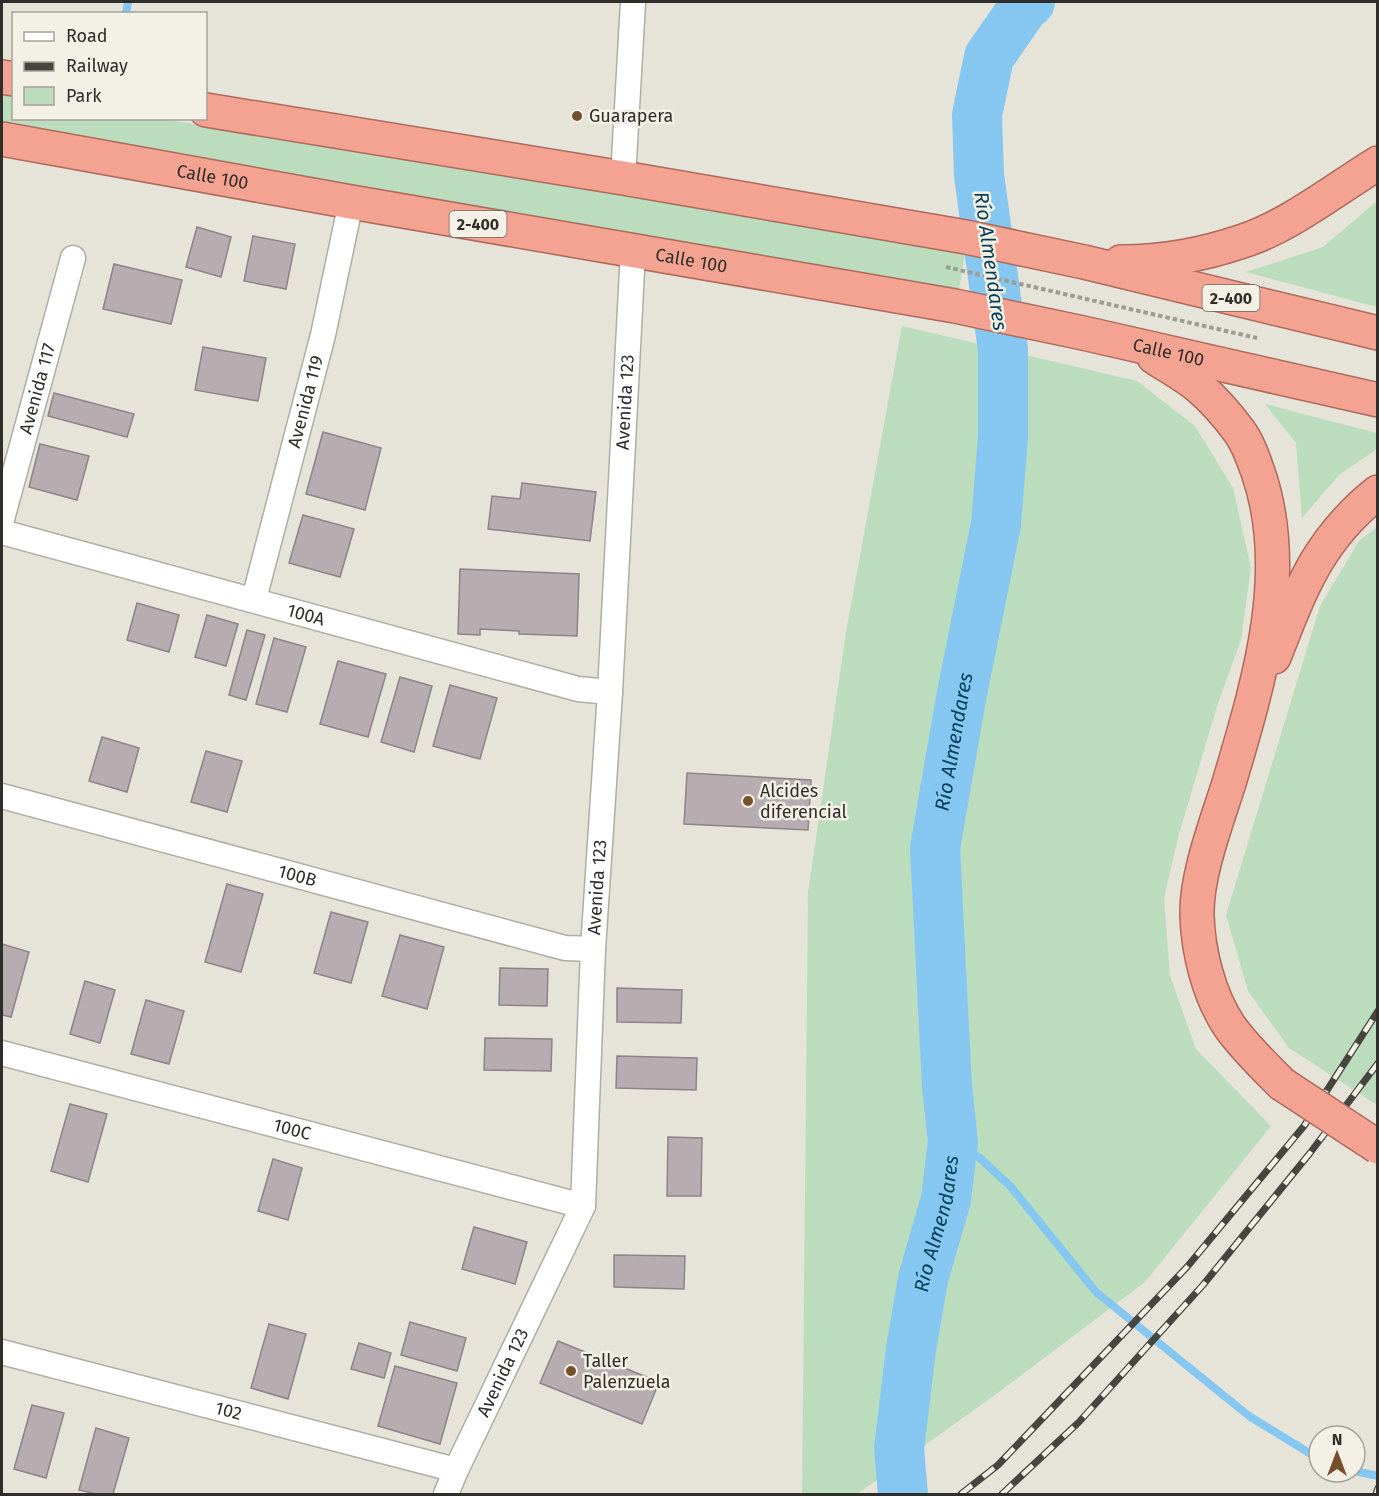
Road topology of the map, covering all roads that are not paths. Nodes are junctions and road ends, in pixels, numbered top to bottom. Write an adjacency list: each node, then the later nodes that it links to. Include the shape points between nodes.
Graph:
1 (633, 2): 5 (street)
2 (207, 110): 5 (highway, 2-400)
3 (2, 139): 6 (highway, Calle 100 / 2-400)
4 (1377, 163): 9 (highway, via 1292,218 1244,241 1143,262)
5 (623, 178): 9 (highway, 2-400, via 966,237)
6 (351, 202): 7 (highway, Calle 100 / 2-400); 16 (street, Avenida 119, via 323,335)
7 (633, 251): 11 (highway, Calle 100 / 2-400, via 955,306); 17 (street, Avenida 123)
8 (73, 258): 14 (street, Avenida 117)
9 (1084, 262): 10 (highway, 2-400)
10 (1377, 333)
11 (1137, 346): 12 (highway, Calle 100 / 2-400); 18 (highway, via 1199,387 1239,432 1264,492 1273,572 1266,634)
12 (1377, 400)
13 (1377, 492): 18 (highway, via 1345,524 1308,575)
14 (2, 519)
15 (2, 532): 16 (street, 100A)
16 (254, 599): 17 (street, 100A, via 578,690)
17 (610, 692): 20 (street, Avenida 123)
18 (1249, 717): 22 (highway, bridge, via 1202,875 1197,912 1204,964 1217,1003 1252,1054 1282,1084)
19 (2, 796): 20 (street, 100B, via 565,948)
20 (593, 949): 23 (street, Avenida 123)
21 (2, 1053): 23 (street, 100C)
22 (1377, 1147)
23 (583, 1206): 25 (street, Avenida 123)
24 (2, 1352): 25 (street, 102)
25 (456, 1470): 26 (street, Avenida 123)
26 (446, 1494)

